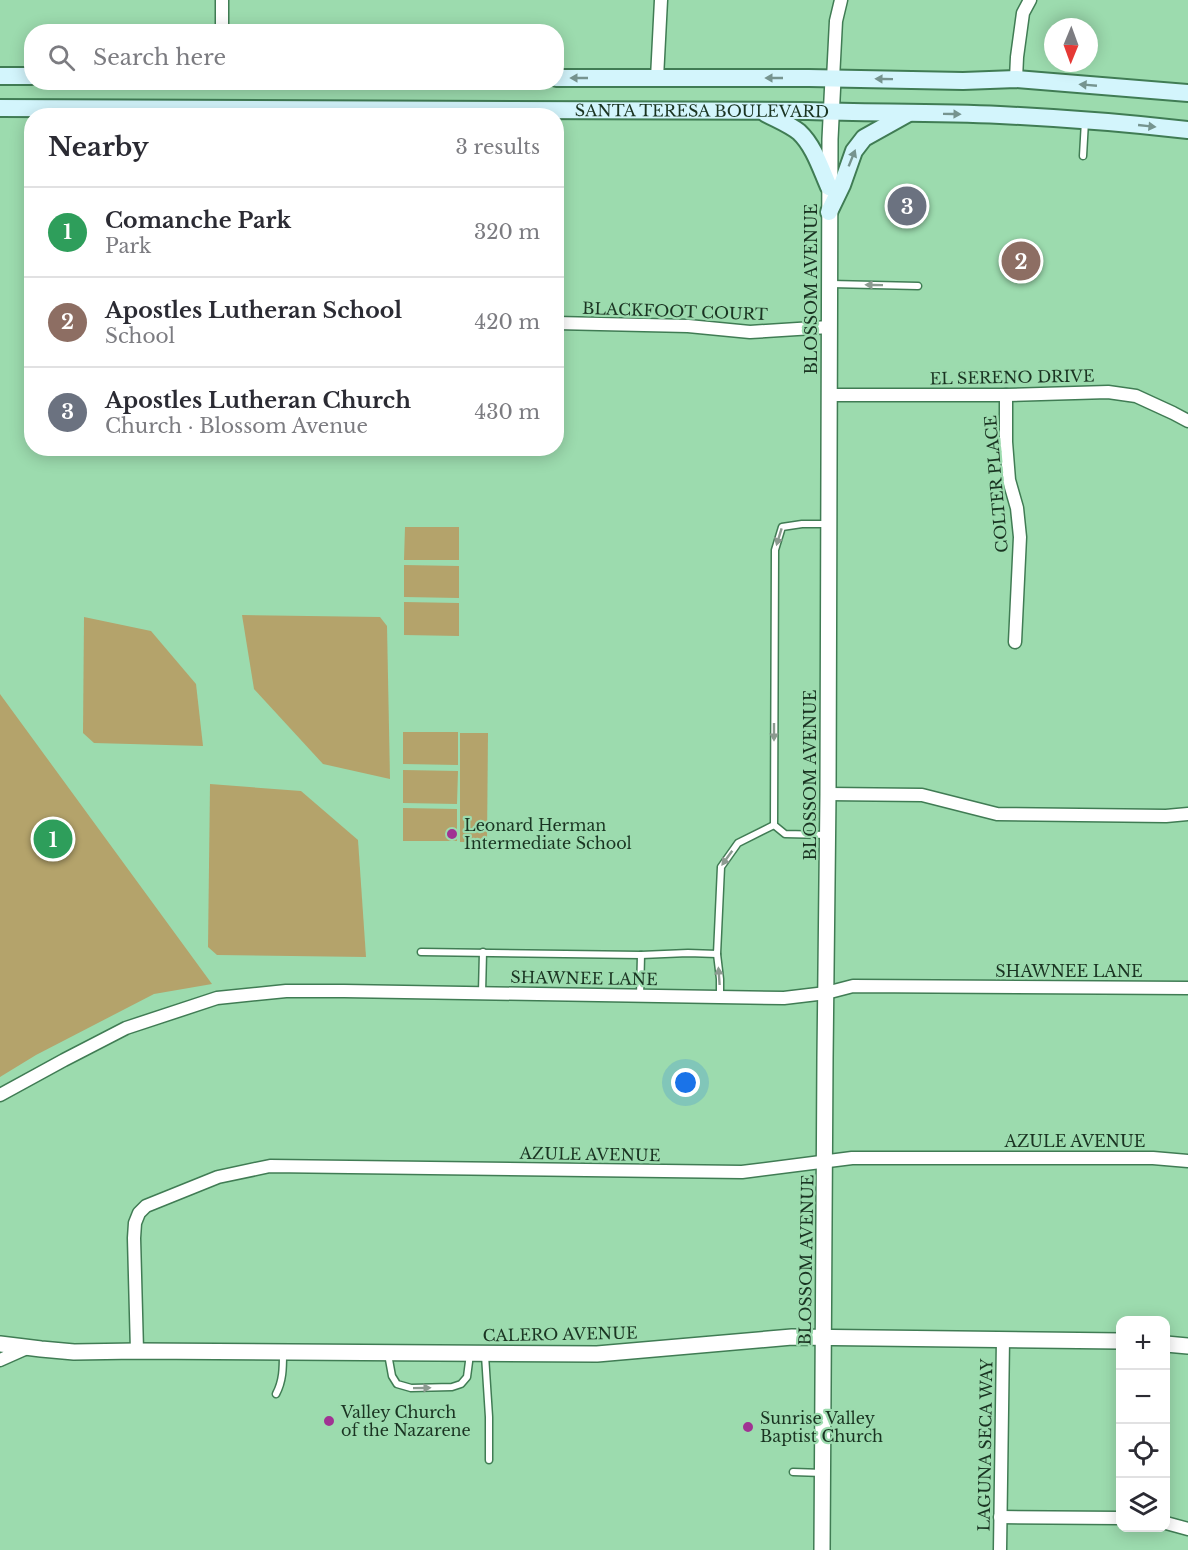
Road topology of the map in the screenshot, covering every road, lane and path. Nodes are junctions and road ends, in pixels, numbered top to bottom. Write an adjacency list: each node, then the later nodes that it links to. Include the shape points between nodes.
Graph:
1 (222, 0): 5 (street)
2 (661, 0): 9 (street)
3 (841, 0): 10 (street, BLOSSOM AVENUE)
4 (1030, 0): 11 (street, via 1023,13)
5 (222, 24)
6 (0, 76): 7 (main road)
7 (24, 76)
8 (564, 78): 9 (main road, SANTA TERESA BOULEVARD, one-way to 8)
9 (657, 78): 10 (main road, SANTA TERESA BOULEVARD, one-way to 9)
10 (833, 78): 11 (main road, SANTA TERESA BOULEVARD, one-way to 10); 17 (street, BLOSSOM AVENUE)
11 (1016, 79): 12 (main road, SANTA TERESA BOULEVARD, one-way to 11)
12 (1188, 93)
13 (0, 108): 14 (main road, SANTA TERESA BOULEVARD)
14 (24, 111)
15 (564, 111): 16 (main road, SANTA TERESA BOULEVARD)
16 (762, 111): 17 (main road, SANTA TERESA BOULEVARD); 22 (main road, via 803,137)
17 (831, 112): 18 (main road, SANTA TERESA BOULEVARD); 22 (street, BLOSSOM AVENUE)
18 (910, 113): 19 (main road, SANTA TERESA BOULEVARD, one-way to 19); 23 (main road, one-way to 18, via 854,151 864,138)
19 (1085, 120): 20 (main road, SANTA TERESA BOULEVARD, one-way to 20); 21 (lane)
20 (1188, 130)
21 (1083, 156)
22 (829, 187): 23 (street, BLOSSOM AVENUE)
23 (830, 212): 24 (street, BLOSSOM AVENUE)
24 (829, 284): 25 (lane, one-way to 24); 27 (street, BLOSSOM AVENUE)
25 (918, 286)
26 (564, 323): 27 (street, BLACKFOOT COURT, via 688,326 750,332)
27 (829, 327): 28 (street, BLOSSOM AVENUE)
28 (830, 395): 29 (street, EL SERENO DRIVE); 31 (street, BLOSSOM AVENUE)
29 (1006, 395): 30 (street, EL SERENO DRIVE, via 1108,392 1136,396); 32 (street, COLTER PLACE, via 1009,480 1020,537)
30 (1188, 421)
31 (829, 524): 33 (street, BLOSSOM AVENUE); 35 (lane, one-way to 35, via 782,527 775,550)
32 (1015, 642)
33 (828, 794): 34 (street, via 922,795 997,814); 36 (street, BLOSSOM AVENUE)
34 (1188, 814)
35 (774, 825): 36 (lane, via 785,834); 39 (lane, one-way to 39, via 738,843 721,867)
36 (827, 835): 43 (street, BLOSSOM AVENUE)
37 (422, 952): 38 (lane)
38 (483, 952): 40 (lane); 42 (lane)
39 (717, 954): 40 (lane); 45 (lane, one-way to 39)
40 (641, 955): 44 (lane)
41 (1188, 988): 43 (street, SHAWNEE LANE, via 853,986)
42 (482, 993): 44 (street, SHAWNEE LANE); 46 (street, SHAWNEE LANE, via 286,991 218,998 126,1028)
43 (826, 993): 45 (street, SHAWNEE LANE, via 784,998); 48 (street, BLOSSOM AVENUE)
44 (640, 996): 45 (street, SHAWNEE LANE)
45 (720, 997)
46 (0, 1095)
47 (1188, 1161): 48 (street, AZULE AVENUE, via 852,1158)
48 (825, 1162): 49 (street, BLOSSOM AVENUE); 56 (street, AZULE AVENUE, via 742,1172 270,1166 218,1177 164,1197 139,1213 134,1238)
49 (823, 1338): 50 (street, CALERO AVENUE); 59 (street, CALERO AVENUE, via 761,1339 597,1354); 64 (street, BLOSSOM AVENUE)
50 (1003, 1340): 51 (street, CALERO AVENUE); 65 (street, LAGUNA SECA WAY)
51 (1116, 1341)
52 (0, 1344): 55 (street, CALERO AVENUE)
53 (1170, 1344): 54 (street)
54 (1188, 1346)
55 (27, 1348): 56 (street, CALERO AVENUE); 60 (street)
56 (137, 1351): 57 (street, CALERO AVENUE)
57 (283, 1352): 58 (street, CALERO AVENUE); 61 (lane, via 281,1386)
58 (388, 1353): 59 (street, CALERO AVENUE); 59 (lane, one-way to 59, via 392,1377 398,1384 411,1388 461,1384)
59 (478, 1354): 62 (lane, via 489,1417)
60 (0, 1360)
61 (276, 1394)
62 (489, 1460)
63 (794, 1472): 64 (lane)
64 (823, 1473): 69 (street, BLOSSOM AVENUE)
65 (1000, 1517): 66 (street); 70 (street, LAGUNA SECA WAY)
66 (1116, 1518)
67 (1170, 1524): 68 (street)
68 (1188, 1529)
69 (822, 1550)
70 (1000, 1550)

